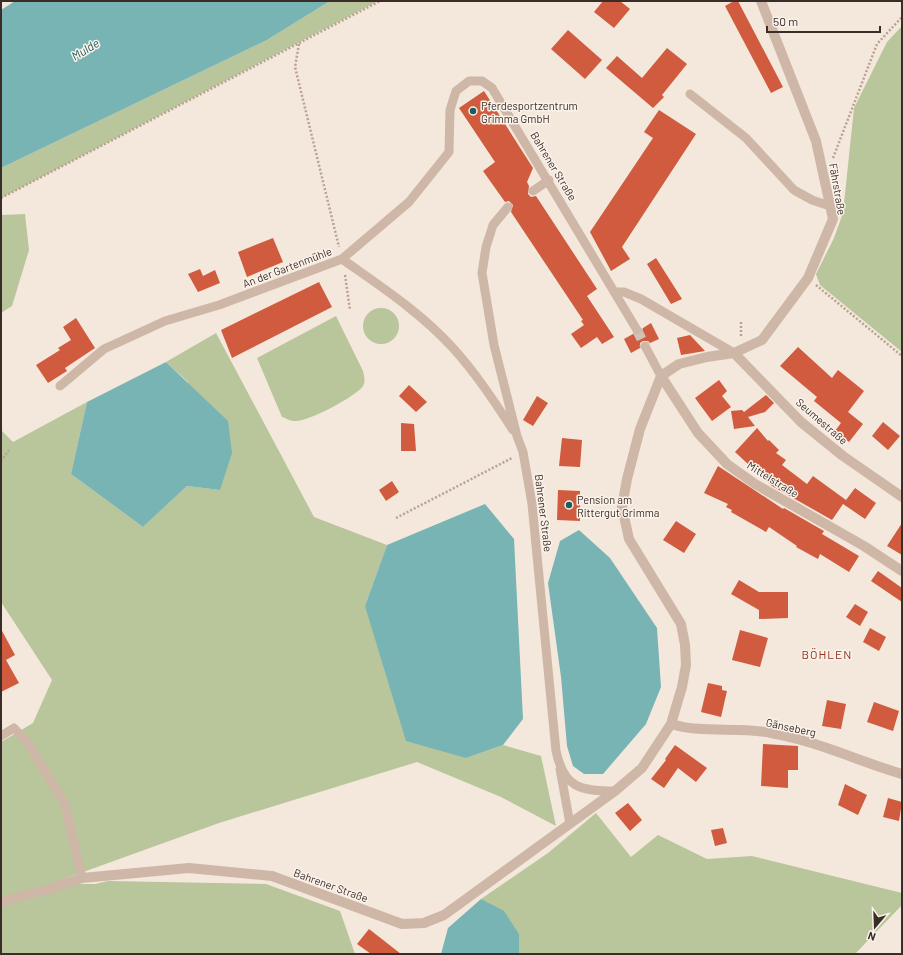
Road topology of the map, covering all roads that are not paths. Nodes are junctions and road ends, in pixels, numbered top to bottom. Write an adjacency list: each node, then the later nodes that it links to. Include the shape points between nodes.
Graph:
1 (761, 1): 5 (street, Fährstraße, via 816,141)
2 (690, 94): 5 (lane, via 746,138 794,190)
3 (549, 180): 4 (lane); 7 (lane, Bahrener Straße, via 492,88 482,81 468,81 456,91 450,110 449,152 409,202); 8 (lane, Bahrener Straße)
4 (533, 191)
5 (830, 206): 11 (street, Fährstraße, via 833,219 808,278 762,340)
6 (508, 207): 14 (lane, Bahrener Straße, via 494,225 486,247 482,272 494,345)
7 (342, 259): 13 (lane, An der Gartenmühle, via 219,305 165,321 104,349); 14 (lane, An der Gartenmühle, via 418,314 451,346 482,383)
8 (614, 292): 9 (lane, Bahrener Straße); 11 (lane, via 624,292 641,299)
9 (637, 330)
10 (645, 346): 12 (lane)
11 (734, 354): 12 (street, via 707,356 679,364); 15 (street, Seumestraße, via 801,422 843,456)
12 (661, 376): 16 (street, Mittelstraße, via 698,433 727,464 755,484 864,546); 17 (street, Bahrener Straße, via 640,429 622,507 629,539 681,624 686,665)
13 (60, 386)
14 (517, 436): 19 (lane, Bahrener Straße, via 523,452 532,504 556,751)
15 (902, 497)
16 (902, 571)
17 (671, 724): 20 (street, Gänseberg, via 696,730 770,732 822,745); 21 (street, Bahrener Straße, via 642,768)
18 (1, 736): 23 (lane, via 14,728 24,738 65,804)
19 (560, 768): 21 (lane, Bahrener Straße, via 570,781 580,788 590,791); 22 (lane)
20 (902, 774)
21 (614, 791): 22 (street, Bahrener Straße)
22 (570, 824): 23 (street, Bahrener Straße, via 444,915 424,923 402,924 272,876 189,868)
23 (82, 878): 24 (street, Bahrener Straße)
24 (1, 903)

